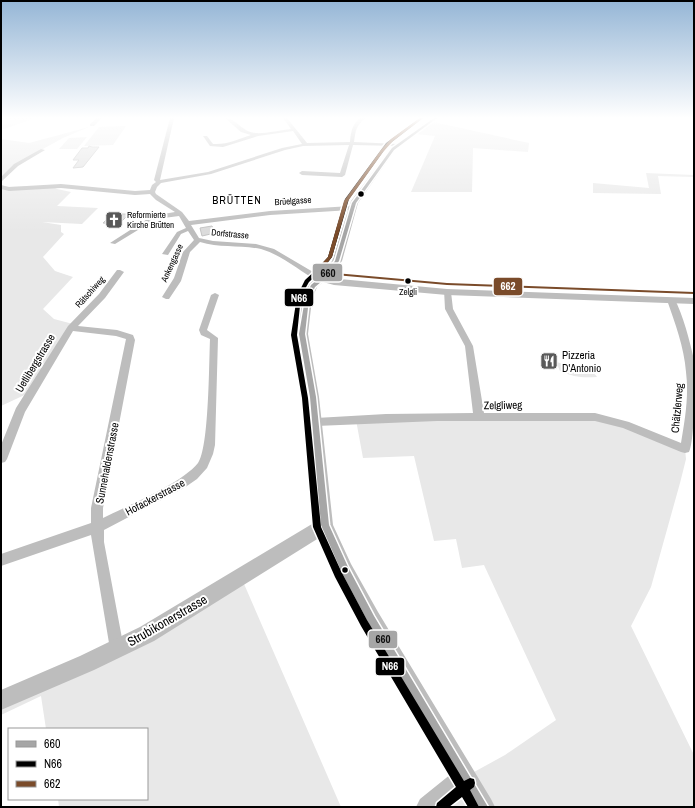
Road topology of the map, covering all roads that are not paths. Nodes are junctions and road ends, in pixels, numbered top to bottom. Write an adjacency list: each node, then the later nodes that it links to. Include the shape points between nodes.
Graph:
1 (33, 156): 7 (street, via 16,165)
2 (163, 156): 8 (street, via 157,180)
3 (264, 156): 8 (street, via 209,173)
4 (348, 156): 6 (street, via 342,175)
5 (388, 156): 11 (street)
6 (302, 173)
7 (1, 180)
8 (160, 182): 10 (street, via 154,186)
9 (1, 187): 10 (street, via 9,189 61,186 135,193)
10 (152, 192): 12 (street, Dorfstrasse, via 156,198)
11 (351, 208): 13 (street, Brüelgasse, via 238,215); 18 (street, via 337,261)
12 (180, 213): 13 (street, Dorfstrasse); 15 (street, via 154,217)
13 (190, 226): 14 (street, Dorfstrasse); 16 (street, via 179,233)
14 (198, 240): 18 (street, Dorfstrasse, via 270,250); 21 (street, Ankengasse, via 181,264 178,279)
15 (114, 243)
16 (166, 254)
17 (120, 272): 24 (street, Rätschiweg, via 102,296)
18 (321, 279): 19 (street); 26 (street, via 313,286 307,299 302,334)
19 (447, 292): 22 (street); 25 (street, via 449,309 469,346)
20 (215, 295): 30 (street, Hofackerstrasse, via 203,330 214,338 208,454 193,476 180,485)
21 (166, 297)
22 (671, 300): 23 (street); 27 (street, Chätzlerweg, via 687,349 691,374 691,408)
23 (694, 301)
24 (72, 326): 28 (street, Uetlibergstrasse, via 20,411); 30 (street, Sunnehaldenstrasse, via 121,334 130,337 131,340 97,508)
25 (479, 417): 26 (street, Zelgliweg); 27 (street, Zelgliweg, via 594,417 624,425)
26 (316, 422): 29 (street)
27 (685, 449)
28 (1, 459)
29 (325, 526): 32 (street, Strubikonerstrasse, via 147,634); 34 (street, via 371,619)
30 (97, 527): 31 (street, Hofackerstrasse); 32 (street, Sunnehaldenstrasse)
31 (1, 560)
32 (117, 649): 33 (street, Strubikonerstrasse)
33 (1, 700)
34 (465, 777): 35 (street); 36 (street)
35 (428, 807)
36 (483, 807)

